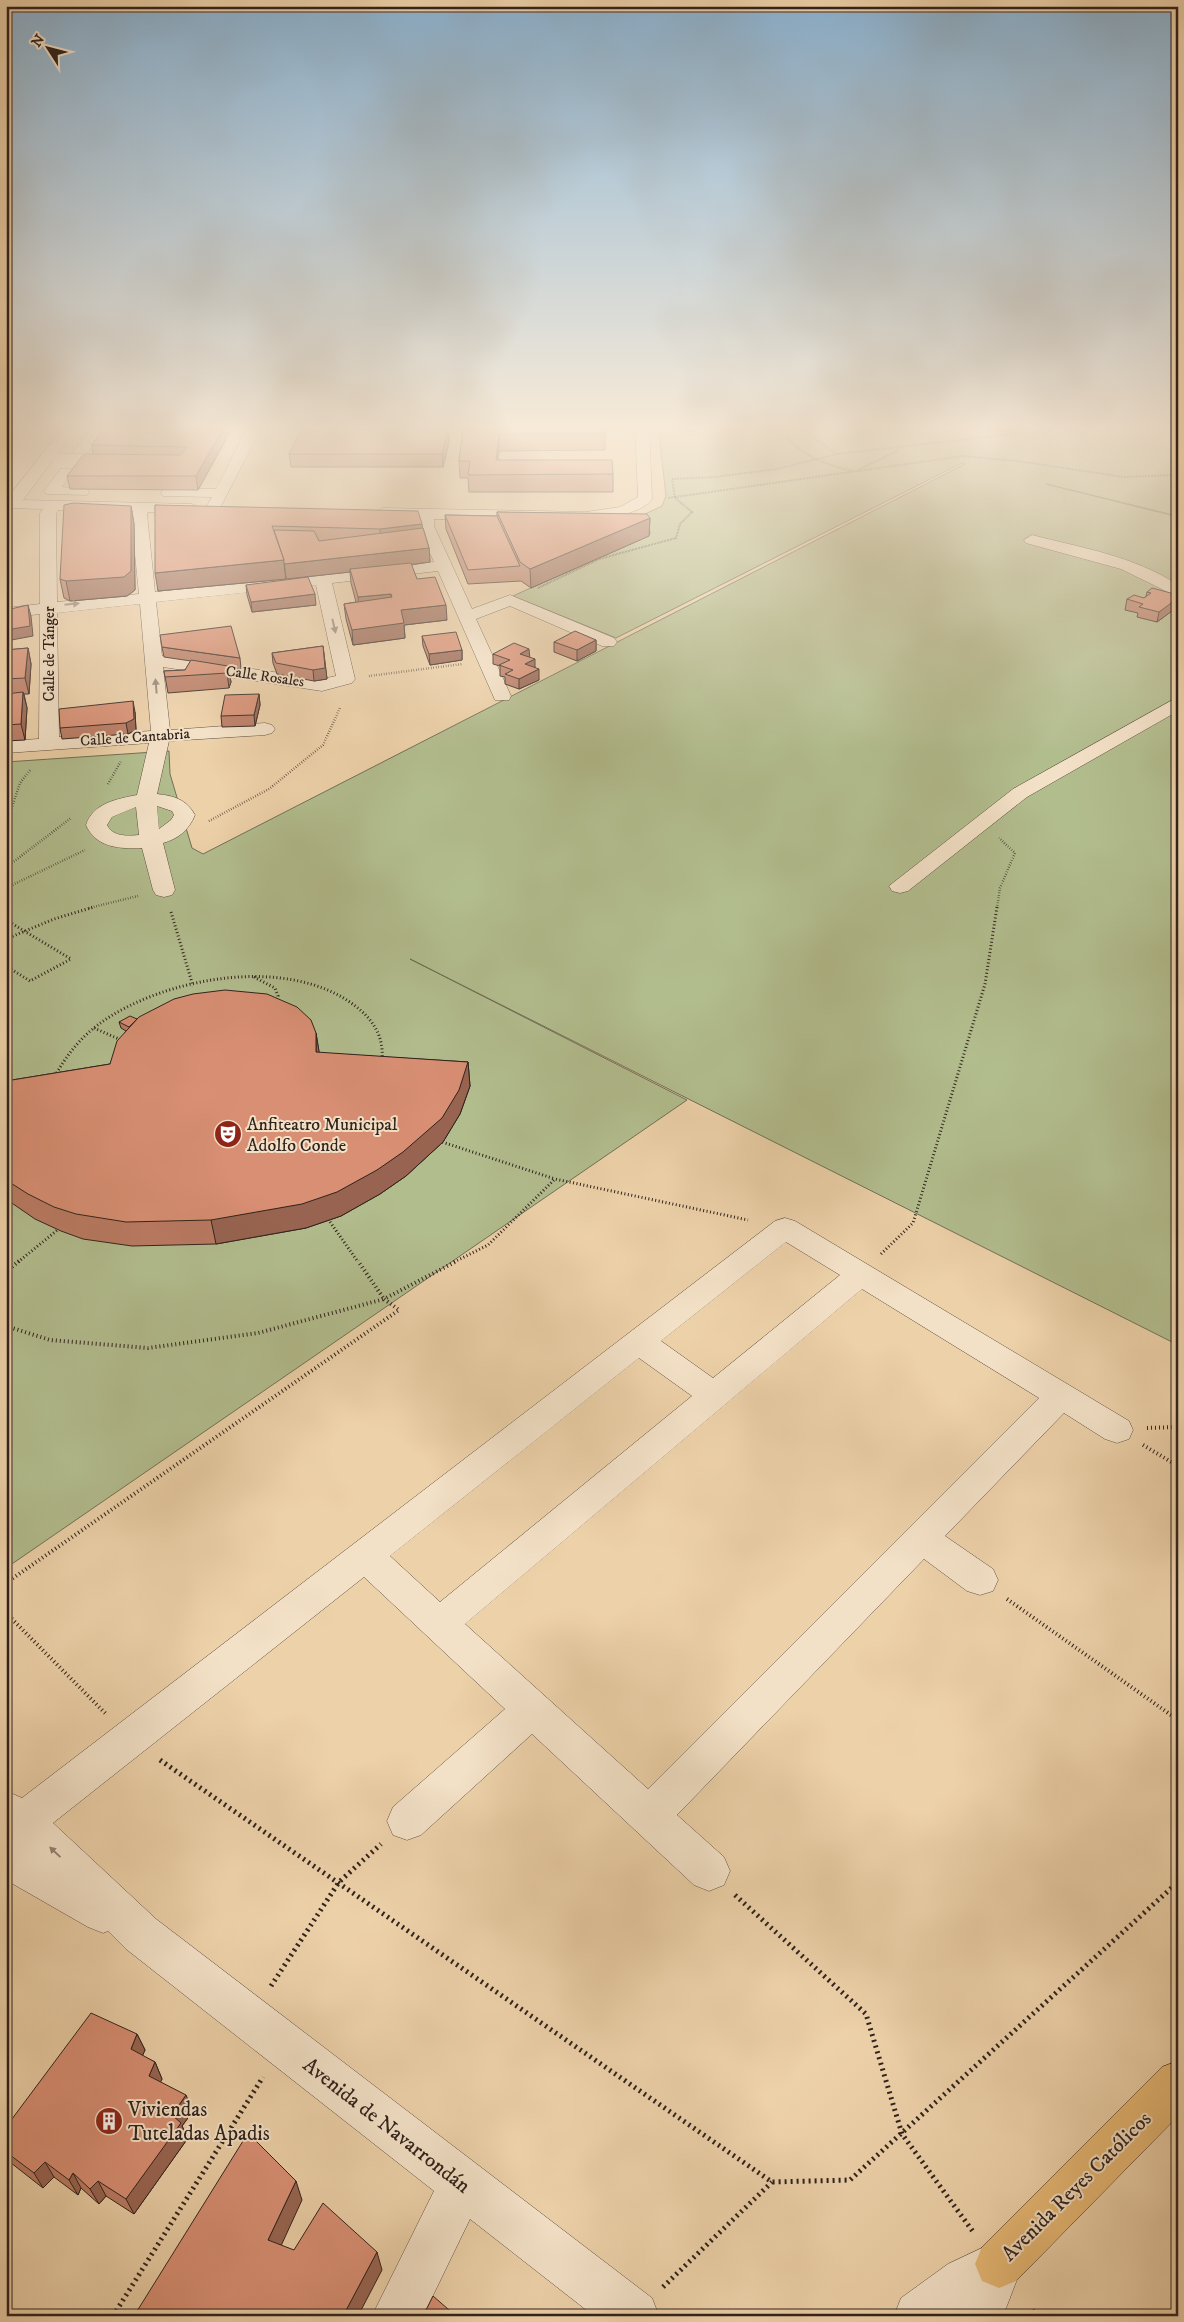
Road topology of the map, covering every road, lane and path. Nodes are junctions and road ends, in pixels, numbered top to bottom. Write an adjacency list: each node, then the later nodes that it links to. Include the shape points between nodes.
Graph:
1 (48, 533): 11 (street, Calle de Tánger)
2 (140, 533): 9 (street)
3 (429, 533): 6 (street)
4 (677, 533): 10 (path, via 676,538 599,559)
5 (1032, 540): 8 (street, via 1120,563 1157,577)
6 (444, 566): 7 (street); 13 (street)
7 (323, 578): 9 (street); 17 (street, one-way to 17)
8 (1178, 592)
9 (148, 597): 11 (street, one-way to 9); 15 (street)
10 (510, 600): 13 (street); 14 (street)
11 (49, 607): 12 (street); 23 (street, Calle de Tánger)
12 (6, 613)
13 (467, 617): 16 (street)
14 (608, 642)
15 (154, 660): 17 (street, Calle Rosales, via 322,685); 22 (street, one-way to 15)
16 (487, 661): 17 (path); 18 (street)
17 (346, 679)
18 (502, 696)
19 (1178, 703): 26 (street, via 1020,793)
20 (340, 708): 28 (path, via 323,745 269,789)
21 (265, 729): 22 (street, Calle de Cantabria)
22 (161, 734): 23 (street, Calle de Cantabria); 25 (street)
23 (49, 744): 24 (street, Calle de Cantabria); 27 (path, via 20,783)
24 (6, 747)
25 (146, 799): 30 (street, via 117,806 99,819 97,826); 31 (street, via 147,824); 31 (street, via 179,806 184,811 185,818 175,831)
26 (981, 823): 33 (street); 57 (path, via 1015,852 1000,888 985,984 913,1223)
27 (6, 825)
28 (202, 827)
29 (6, 831): 32 (path)
30 (109, 838): 31 (street, via 128,842); 34 (path)
31 (152, 840): 35 (street)
32 (6, 871)
33 (900, 886)
34 (6, 888)
35 (164, 890): 37 (path, via 95,905); 41 (path)
36 (6, 920): 37 (path)
37 (24, 930): 38 (path); 39 (path, via 71,959 30,981)
38 (6, 939)
39 (6, 966)
40 (251, 976): 41 (path); 42 (path, via 275,988); 45 (path, via 288,976 308,981 336,991 357,1005 382,1038)
41 (193, 986): 43 (path, via 144,1001)
42 (276, 1003)
43 (94, 1028): 44 (path); 46 (path, via 75,1045)
44 (128, 1044)
45 (381, 1065)
46 (52, 1080)
47 (443, 1134): 48 (path)
48 (439, 1141): 49 (path); 50 (path)
49 (432, 1148)
50 (555, 1179): 55 (path); 58 (path, via 488,1246)
51 (337, 1214): 52 (path)
52 (328, 1218): 54 (path); 58 (path)
53 (55, 1220): 56 (path, via 64,1225)
54 (320, 1220)
55 (785, 1228): 57 (street); 60 (street)
56 (6, 1272)
57 (861, 1274): 61 (street); 62 (street)
58 (384, 1299): 59 (path, via 258,1333 148,1348 50,1340); 68 (path, via 399,1310)
59 (6, 1326)
60 (639, 1342): 61 (street); 66 (street)
61 (715, 1396): 71 (street)
62 (1061, 1396): 63 (street); 65 (street)
63 (1117, 1430): 64 (path)
64 (1178, 1466)
65 (921, 1538): 67 (street); 75 (street)
66 (364, 1556): 71 (street); 74 (street)
67 (980, 1580)
68 (6, 1583)
69 (1009, 1600): 73 (path)
70 (6, 1613): 74 (path)
71 (439, 1624): 72 (street)
72 (532, 1709): 75 (street); 77 (street)
73 (1178, 1720)
74 (129, 1738): 76 (street); 79 (path)
75 (649, 1816): 78 (street)
76 (12, 1830): 81 (street, Avenida de Navarrondán)
77 (393, 1833): 79 (path)
78 (709, 1871): 83 (path, via 866,2014)
79 (339, 1882): 81 (path); 84 (path)
80 (1178, 1882): 83 (path)
81 (267, 2032): 85 (street, Avenida de Navarrondán); 88 (path)
82 (1178, 2084): 86 (main road, Avenida Reyes Católicos)
83 (902, 2134): 84 (path, via 850,2180); 86 (path)
84 (772, 2182): 87 (path)
85 (463, 2183): 87 (street, Avenida de Navarrondán); 89 (street)
86 (987, 2248): 90 (street, Avenida Reyes Católicos, via 965,2281); 91 (street)
87 (635, 2315)
88 (113, 2316)
89 (397, 2316)
90 (919, 2316)
91 (978, 2316)

